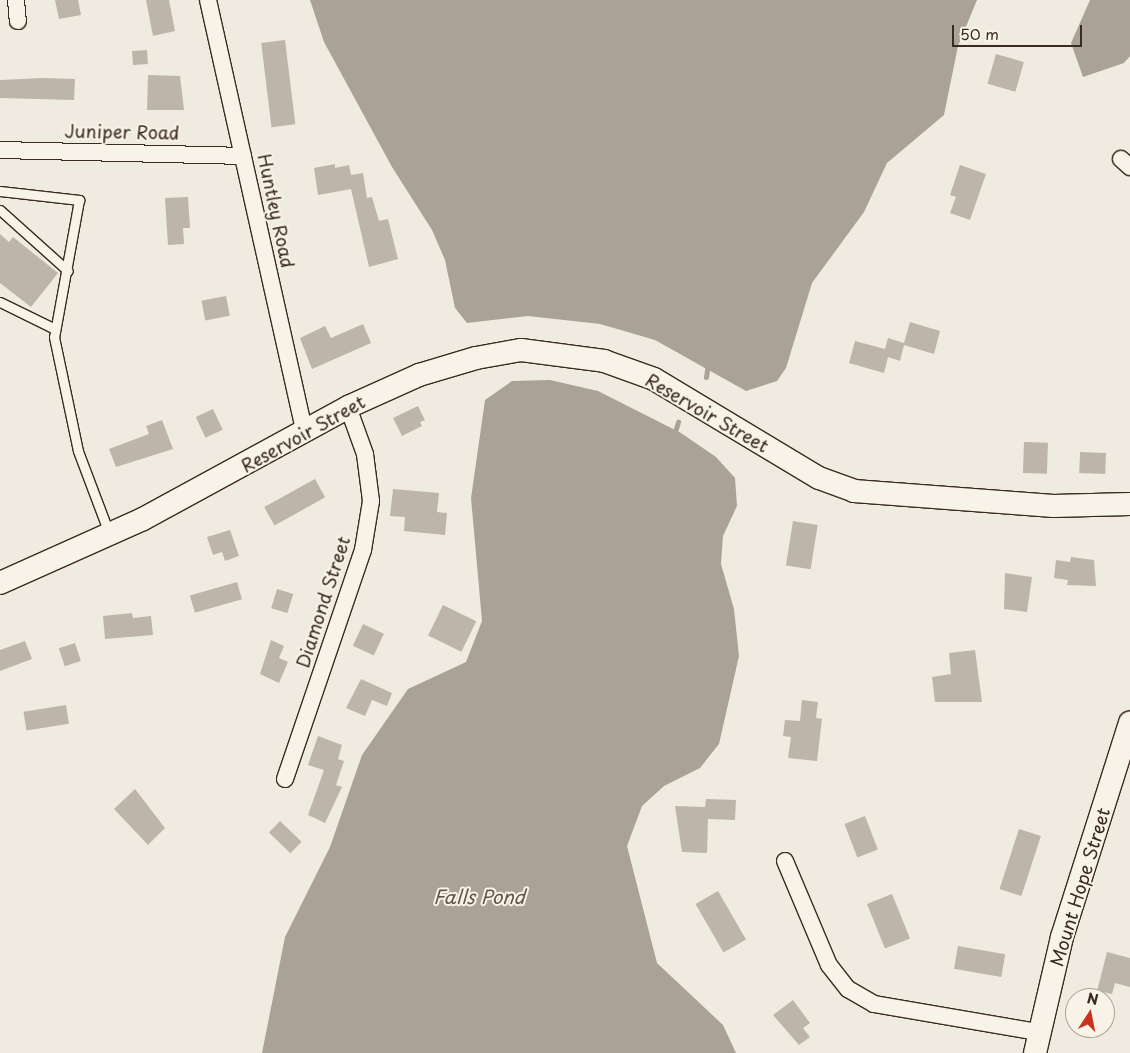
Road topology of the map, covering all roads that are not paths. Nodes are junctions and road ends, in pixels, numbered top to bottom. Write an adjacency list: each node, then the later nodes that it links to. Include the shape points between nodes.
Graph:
1 (16, 0): 3 (street)
2 (208, 0): 5 (street, Huntley Road)
3 (18, 21)
4 (0, 150): 5 (street, Juniper Road)
5 (243, 156): 12 (street, Huntley Road)
6 (0, 192): 8 (lane, via 79,200)
7 (0, 210): 8 (lane)
8 (68, 271): 10 (lane)
9 (0, 302): 10 (lane)
10 (55, 329): 14 (lane, via 78,451)
11 (348, 407): 12 (street, Reservoir Street); 13 (street, Reservoir Street, via 419,375 476,358 521,350 558,352 604,361 654,379 818,478 854,491 1053,506); 17 (street, Diamond Street, via 365,454 371,501 363,550)
12 (304, 431): 14 (street, Reservoir Street, via 204,489)
13 (1130, 504)
14 (108, 534): 15 (street, Reservoir Street)
15 (0, 583)
16 (1130, 722): 19 (street, Mount Hope Street, via 1062,938)
17 (285, 779)
18 (785, 861): 19 (street, via 829,965 848,989 874,1004)
19 (1037, 1042)

